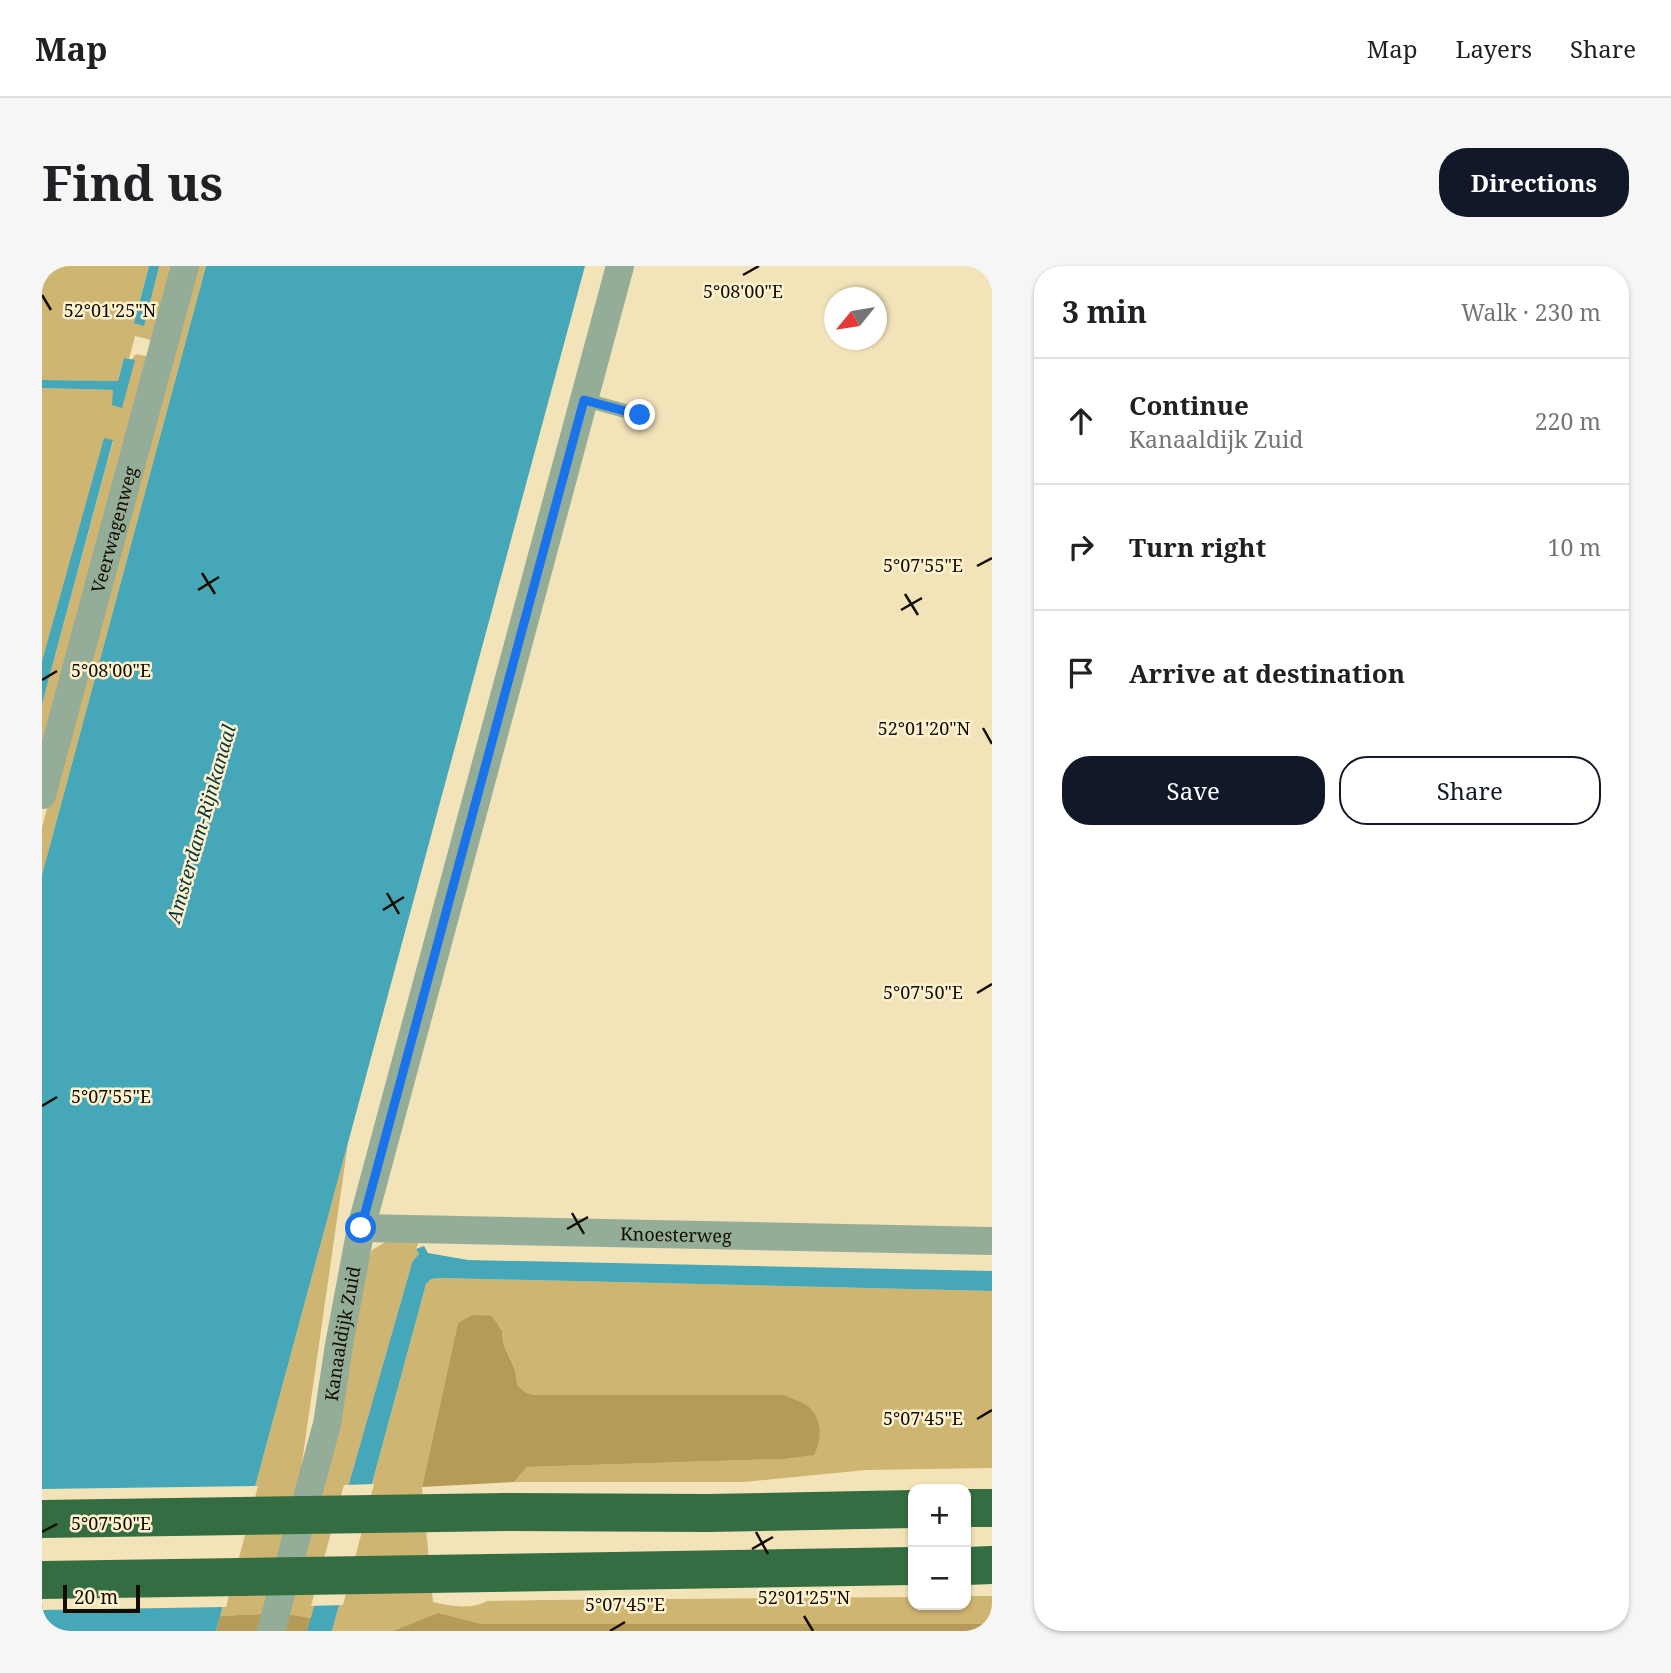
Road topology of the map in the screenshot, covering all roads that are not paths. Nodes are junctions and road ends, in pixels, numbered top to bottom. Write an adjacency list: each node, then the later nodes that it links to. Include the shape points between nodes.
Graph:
1 (184, 266): 5 (street, Veerwagenweg)
2 (620, 266): 3 (street, Kanaaldijk Zuid)
3 (584, 400): 4 (lane); 6 (street, Kanaaldijk Zuid)
4 (640, 415)
5 (42, 795)
6 (361, 1228): 7 (street, Knoesterweg); 16 (street, Kanaaldijk Zuid, via 327,1424)
7 (992, 1241)
8 (971, 1508): 9 (highway)
9 (992, 1508)
10 (908, 1509): 11 (highway, bridge)
11 (42, 1519)
12 (992, 1565): 14 (highway)
13 (908, 1566): 15 (highway, bridge)
14 (971, 1566)
15 (42, 1580)
16 (271, 1631)

